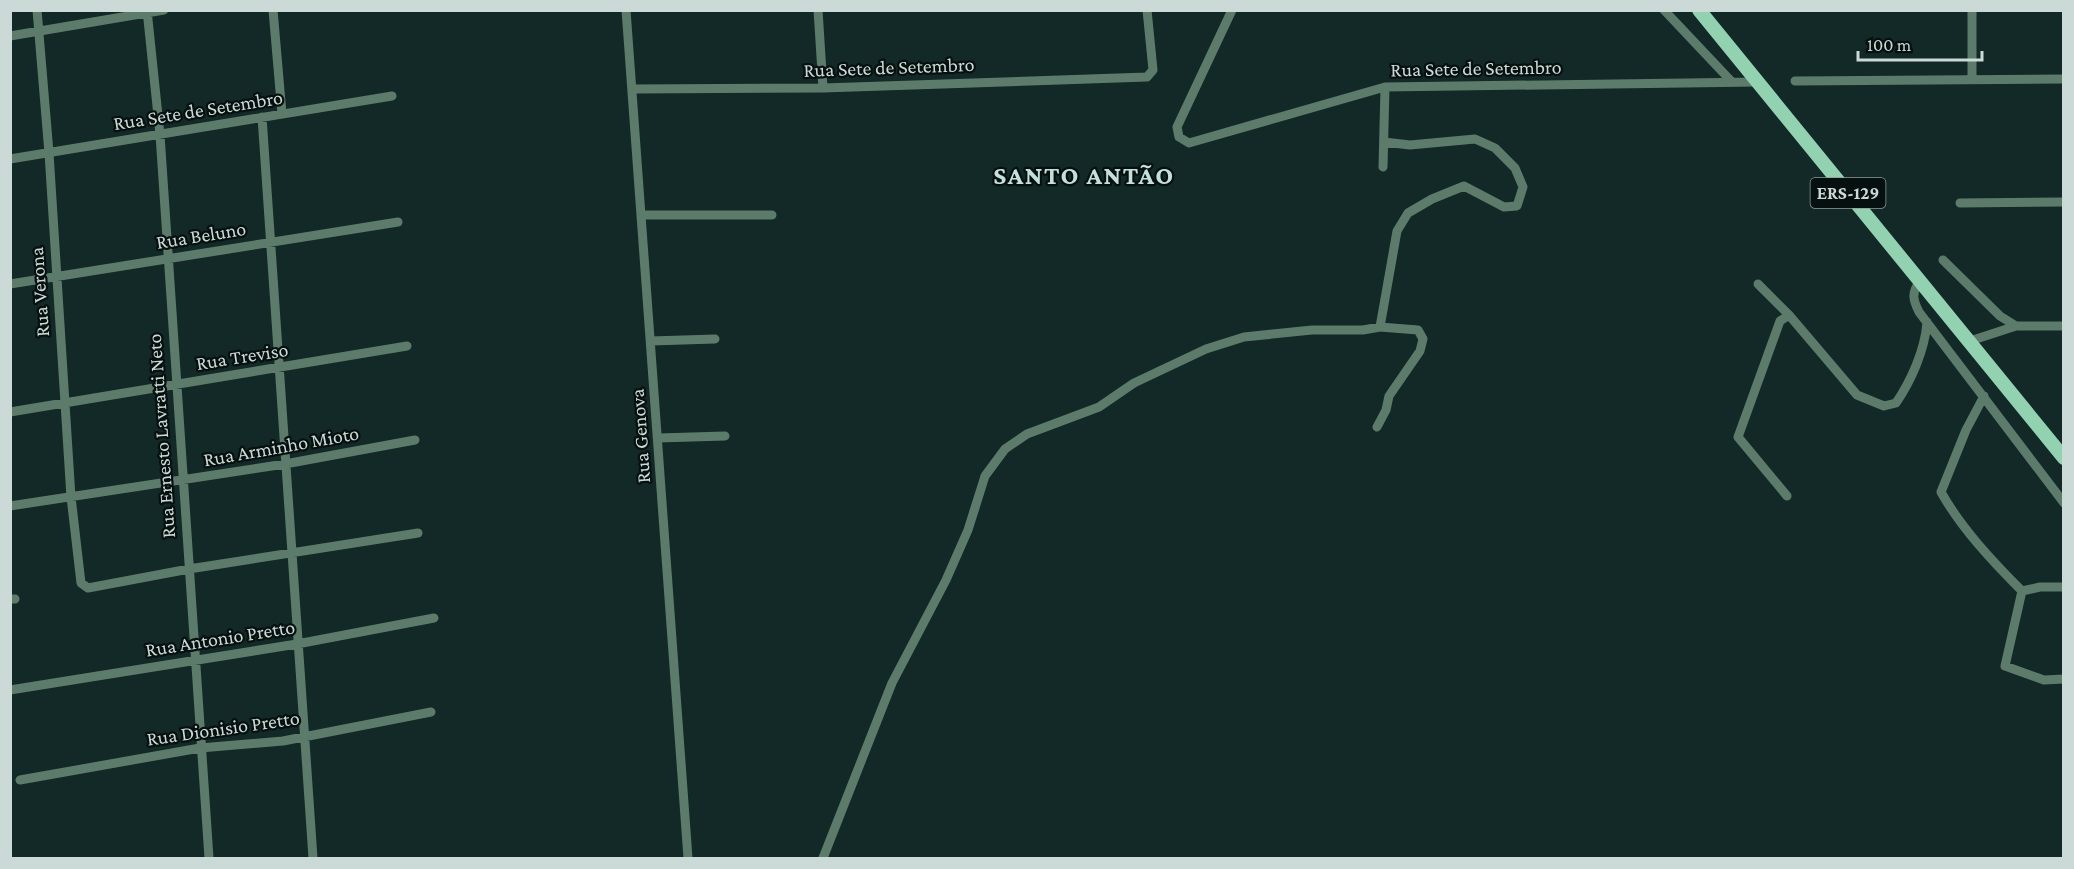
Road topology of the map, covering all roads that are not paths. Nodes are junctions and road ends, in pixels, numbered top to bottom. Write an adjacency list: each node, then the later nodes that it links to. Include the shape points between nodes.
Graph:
1 (37, 10): 12 (street, Rua Verona)
2 (164, 10): 11 (street)
3 (273, 10): 23 (street)
4 (626, 10): 21 (street, Rua Genova)
5 (818, 10): 20 (street)
6 (1147, 10): 20 (street, Rua Sete de Setembro, via 1153,70 1147,77)
7 (1232, 10): 19 (street, Rua Sete de Setembro, via 1177,127 1179,137 1189,143)
8 (1664, 10): 17 (street)
9 (1700, 10): 18 (main road, ERS-129)
10 (1972, 10): 14 (street)
11 (147, 12): 12 (street); 25 (street, Rua Ernesto Lavratti Neto)
12 (39, 31): 13 (street); 27 (street, Rua Verona)
13 (10, 36)
14 (1972, 78): 15 (street); 16 (street)
15 (2064, 79)
16 (1795, 81)
17 (1732, 82): 18 (street, Rua Sete de Setembro); 19 (street, Rua Sete de Setembro)
18 (1757, 82): 39 (main road, ERS-129)
19 (1385, 87): 26 (street)
20 (823, 88): 21 (street, Rua Sete de Setembro)
21 (632, 89): 32 (street, Rua Genova)
22 (392, 96): 23 (street, Rua Sete de Setembro)
23 (282, 114): 24 (street, Rua Sete de Setembro)
24 (262, 117): 25 (street, Rua Sete de Setembro); 35 (street)
25 (160, 135): 27 (street, Rua Sete de Setembro); 36 (street, Rua Ernesto Lavratti Neto)
26 (1384, 142): 29 (street); 46 (street, via 1410,145 1475,139 1495,148 1515,168 1523,188 1517,206 1504,207 1464,186 1408,213 1397,231)
27 (49, 153): 28 (street, Rua Sete de Setembro); 38 (street, Rua Verona)
28 (10, 159)
29 (1383, 167)
30 (2064, 202): 31 (street)
31 (1960, 203)
32 (641, 215): 33 (street); 48 (street, Rua Genova)
33 (772, 215)
34 (398, 222): 35 (street, Rua Beluno)
35 (271, 242): 36 (street, Rua Beluno); 51 (street)
36 (167, 259): 38 (street, Rua Beluno); 52 (street, Rua Ernesto Lavratti Neto)
37 (1943, 260): 44 (street, via 2000,316)
38 (55, 277): 40 (street, Rua Beluno); 54 (street, Rua Verona)
39 (1920, 281): 43 (street, via 1913,300); 49 (main road, ERS-129)
40 (10, 284)
41 (1758, 284): 42 (street)
42 (1789, 315): 43 (street, via 1857,395 1884,406 1896,404 1906,388); 65 (street, via 1780,321 1738,437)
43 (1927, 322): 53 (street)
44 (2016, 326): 45 (street); 49 (street)
45 (2064, 326)
46 (1380, 327): 56 (street, via 1411,328 1418,330 1423,339 1420,351 1389,396); 86 (street, via 1244,337 1206,349 1134,383 1099,406 1027,434 1005,449 985,476 968,530 946,580 892,683)
47 (715, 339): 48 (street)
48 (651, 341): 58 (street, Rua Genova)
49 (1970, 341): 60 (main road, ERS-129)
50 (407, 346): 51 (street, Rua Treviso)
51 (279, 368): 52 (street, Rua Treviso); 61 (street)
52 (175, 385): 54 (street, Rua Treviso); 62 (street, Rua Ernesto Lavratti Neto)
53 (1984, 396): 63 (street); 67 (street)
54 (66, 403): 55 (street, Rua Treviso); 64 (street, Rua Verona)
55 (10, 412)
56 (1377, 427)
57 (725, 436): 58 (street)
58 (658, 438): 85 (street, Rua Genova)
59 (415, 440): 61 (street, Rua Arminho Mioto)
60 (2064, 458)
61 (285, 465): 62 (street, Rua Arminho Mioto); 70 (street)
62 (182, 480): 64 (street, Rua Arminho Mioto); 71 (street, Rua Ernesto Lavratti Neto)
63 (1941, 492): 66 (street); 73 (street, via 1950,509)
64 (71, 496): 68 (street, Rua Arminho Mioto); 71 (street, Rua Verona, via 81,583 88,588)
65 (1787, 496)
66 (1933, 500)
67 (2064, 503)
68 (10, 506)
69 (418, 533): 70 (street)
70 (291, 554): 71 (street); 75 (street)
71 (189, 569): 76 (street, Rua Ernesto Lavratti Neto)
72 (2064, 587): 73 (street)
73 (2022, 591): 77 (street, via 2005,666 2044,680)
74 (434, 618): 75 (street, Rua Antonio Pretto)
75 (297, 644): 76 (street, Rua Antonio Pretto); 80 (street)
76 (195, 661): 78 (street, Rua Antonio Pretto); 81 (street, Rua Ernesto Lavratti Neto)
77 (2064, 679)
78 (10, 690)
79 (431, 712): 80 (street, Rua Dionisio Pretto)
80 (306, 735): 81 (street, Rua Dionisio Pretto, via 283,741); 84 (street)
81 (200, 748): 82 (street, Rua Dionisio Pretto); 83 (street, Rua Ernesto Lavratti Neto)
82 (20, 780)
83 (208, 858)
84 (313, 858)
85 (688, 858)
86 (823, 858)

